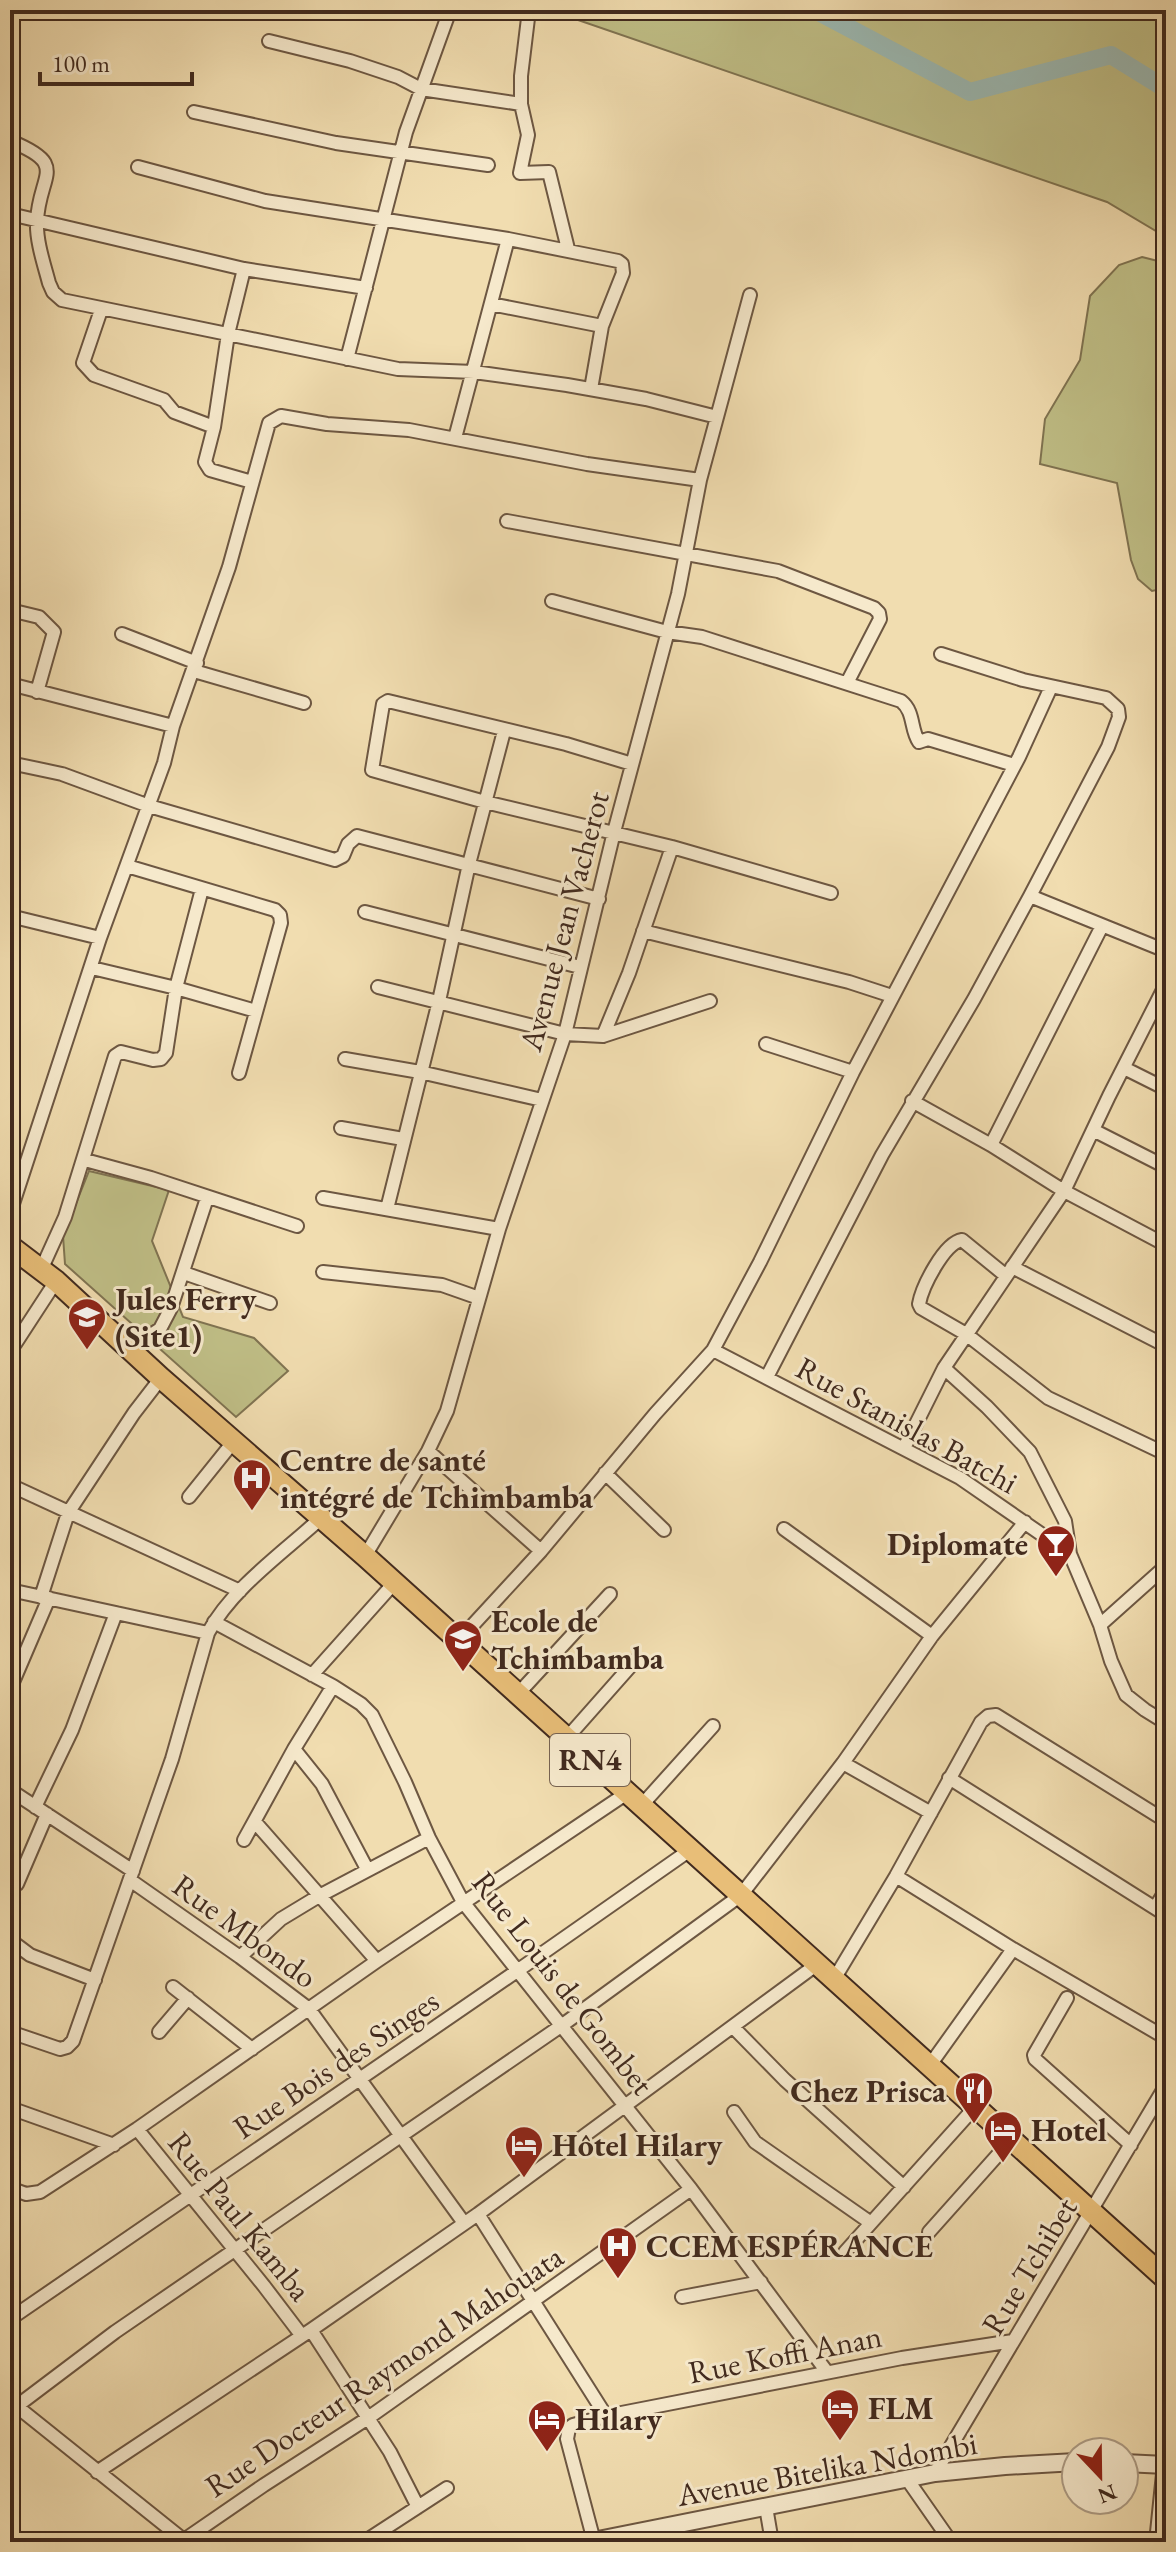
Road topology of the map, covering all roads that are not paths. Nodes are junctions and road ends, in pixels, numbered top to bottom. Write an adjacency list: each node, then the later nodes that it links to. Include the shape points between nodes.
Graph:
1 (450, 10): 4 (street)
2 (529, 10): 5 (street)
3 (269, 41): 4 (street, via 350,61)
4 (421, 89): 5 (street); 8 (street)
5 (521, 104): 15 (street, via 528,135 520,173 549,172)
6 (194, 112): 8 (street)
7 (10, 141): 13 (street, via 35,151 47,169)
8 (402, 152): 9 (street); 12 (street)
9 (488, 165)
10 (138, 167): 12 (street, via 265,201)
11 (10, 214): 13 (street)
12 (384, 219): 14 (street); 17 (street)
13 (36, 222): 16 (street); 20 (street, via 53,292 62,300)
14 (508, 239): 15 (street); 19 (street)
15 (568, 249): 21 (street, via 622,264)
16 (244, 269): 17 (street); 22 (street)
17 (366, 288): 23 (street)
18 (750, 295): 26 (street)
19 (491, 304): 21 (street); 24 (street)
20 (101, 310): 22 (street); 27 (street, via 83,363 94,375 164,400 174,412)
21 (602, 326): 25 (street)
22 (228, 334): 23 (street); 27 (street)
23 (347, 359): 24 (street, via 403,370)
24 (474, 372): 25 (street); 28 (street)
25 (591, 389): 26 (street)
26 (717, 417): 29 (street)
27 (214, 427): 30 (street, via 206,468)
28 (455, 438): 29 (street); 30 (street, via 281,416 269,423)
29 (700, 480): 32 (street, Avenue Jean Vacherot)
30 (252, 482): 38 (street)
31 (507, 521): 32 (street)
32 (685, 554): 35 (street, Avenue Jean Vacherot); 39 (street, via 778,571 874,608 880,619)
33 (552, 601): 35 (street)
34 (10, 610): 42 (street, via 39,617 54,632)
35 (667, 632): 39 (street, via 702,637); 47 (street, Avenue Jean Vacherot)
36 (122, 634): 38 (street)
37 (941, 654): 41 (street)
38 (196, 667): 43 (street); 44 (street)
39 (847, 683): 48 (street, via 901,701 919,742 928,739)
40 (10, 684): 42 (street)
41 (1051, 687): 48 (street); 57 (street, via 1106,698 1119,717)
42 (37, 692): 44 (street)
43 (304, 703)
44 (173, 726): 50 (street)
45 (504, 731): 47 (street); 49 (street); 49 (street, via 390,701 383,704 372,770)
46 (10, 763): 50 (street, via 62,774)
47 (632, 764): 51 (street, Avenue Jean Vacherot)
48 (1014, 765): 71 (street)
49 (485, 802): 51 (street); 53 (street)
50 (149, 806): 53 (street, via 335,860 357,836); 54 (street)
51 (614, 832): 52 (street); 58 (street, Avenue Jean Vacherot)
52 (672, 847): 56 (street); 62 (street)
53 (469, 864): 58 (street); 63 (street)
54 (127, 866): 55 (street); 64 (street)
55 (202, 889): 70 (street); 75 (street, via 280,915)
56 (831, 893)
57 (1030, 896): 61 (street); 86 (street)
58 (599, 899): 66 (street, Avenue Jean Vacherot)
59 (365, 912): 63 (street)
60 (10, 916): 64 (street)
61 (1102, 926): 65 (street); 90 (street)
62 (643, 931): 71 (street); 77 (street)
63 (453, 934): 66 (street); 72 (street)
64 (100, 938): 67 (street)
65 (1166, 951)
66 (580, 967): 76 (street, Avenue Jean Vacherot)
67 (92, 968): 70 (street); 97 (street)
68 (1166, 984): 74 (street)
69 (378, 987): 72 (street)
70 (176, 988): 75 (street); 91 (street, via 161,1059 121,1052 115,1056)
71 (892, 996): 82 (street)
72 (439, 1001): 76 (street); 81 (street)
73 (710, 1001): 77 (street)
74 (1161, 1005): 80 (street)
75 (256, 1011): 83 (street)
76 (565, 1034): 77 (street); 85 (street, Avenue Jean Vacherot)
77 (603, 1036)
78 (766, 1044): 82 (street)
79 (345, 1059): 81 (street)
80 (1124, 1068): 84 (street); 88 (street)
81 (420, 1072): 85 (street); 89 (street)
82 (853, 1072): 112 (street)
83 (239, 1073)
84 (1166, 1089)
85 (542, 1100): 99 (street, Avenue Jean Vacherot)
86 (912, 1101): 90 (street); 114 (street)
87 (341, 1128): 89 (street)
88 (1093, 1130): 92 (street); 93 (street)
89 (403, 1139): 96 (street)
90 (991, 1145): 93 (street)
91 (85, 1160): 94 (street); 105 (street)
92 (1166, 1167)
93 (1064, 1191): 100 (street); 102 (street)
94 (207, 1198): 98 (street); 104 (street)
95 (323, 1198): 96 (street)
96 (387, 1209): 99 (street)
97 (10, 1213)
98 (297, 1226)
99 (499, 1229): 106 (street, Avenue Jean Vacherot)
100 (1166, 1245)
101 (10, 1246): 105 (highway, RN4)
102 (1009, 1271): 108 (street); 108 (street, via 962,1240 950,1244 919,1304); 110 (street)
103 (323, 1272): 106 (street, via 442,1285)
104 (184, 1273): 107 (street); 111 (street, via 160,1329)
105 (48, 1276): 109 (street); 111 (highway, RN4)
106 (479, 1298): 118 (street, Avenue Jean Vacherot, via 450,1402)
107 (270, 1303)
108 (966, 1334): 113 (street); 119 (street, via 1048,1398)
109 (15, 1344)
110 (1166, 1346)
111 (131, 1348): 115 (highway, RN4)
112 (713, 1350): 114 (street, Rue Stanislas Batchi); 120 (street)
113 (944, 1368): 117 (street); 129 (street, Rue Stanislas Batchi, via 1030,1452 1065,1521)
114 (767, 1377): 117 (street, Rue Stanislas Batchi)
115 (161, 1378): 116 (highway, RN4); 123 (street)
116 (234, 1441): 122 (street); 124 (highway, RN4)
117 (904, 1448): 125 (street, Rue Stanislas Batchi, via 969,1483)
118 (428, 1451): 128 (street); 130 (street)
119 (1166, 1454)
120 (605, 1473): 127 (street); 128 (street)
121 (10, 1485): 123 (street)
122 (189, 1497)
123 (68, 1513): 134 (street); 136 (street)
124 (321, 1518): 130 (highway, RN4); 134 (street)
125 (1025, 1522): 129 (street, Rue Stanislas Batchi); 140 (street)
126 (784, 1529): 140 (street)
127 (664, 1530)
128 (541, 1551): 141 (street)
129 (1070, 1554): 138 (street, Rue Stanislas Batchi)
130 (365, 1556): 132 (highway, RN4)
131 (1166, 1566): 138 (street)
132 (395, 1582): 141 (highway, RN4); 143 (street)
133 (10, 1590): 136 (street, Rue Louis de Gombet)
134 (240, 1591): 139 (street)
135 (610, 1594): 146 (street)
136 (45, 1598): 137 (street, Rue Louis de Gombet); 145 (street)
137 (116, 1613): 139 (street, Rue Louis de Gombet); 155 (street, via 72,1730)
138 (1100, 1625): 147 (street, Rue Stanislas Batchi, via 1126,1695)
139 (211, 1627): 143 (street, Rue Louis de Gombet); 164 (street)
140 (932, 1636): 151 (street)
141 (459, 1640): 146 (highway, RN4)
142 (635, 1661): 149 (street)
143 (312, 1675): 144 (street, Rue Louis de Gombet)
144 (333, 1686): 150 (street); 160 (street, Rue Louis de Gombet, via 361,1704 378,1725)
145 (10, 1689)
146 (517, 1695): 149 (highway, RN4)
147 (1166, 1723)
148 (713, 1726): 154 (street)
149 (566, 1739): 154 (highway, RN4)
150 (294, 1749): 159 (street); 163 (street, via 322,1784)
151 (843, 1763): 156 (street); 168 (street)
152 (949, 1778): 156 (street); 158 (street, via 981,1722 996,1715); 171 (street)
153 (10, 1790): 155 (street, Rue Mbondo)
154 (634, 1799): 162 (highway, RN4); 170 (street)
155 (35, 1807): 157 (street, Rue Mbondo)
156 (931, 1813): 165 (street)
157 (47, 1814): 164 (street, Rue Mbondo); 166 (street)
158 (1166, 1821)
159 (255, 1822): 161 (street); 169 (street)
160 (429, 1838): 163 (street); 170 (street, Rue Louis de Gombet)
161 (244, 1840)
162 (690, 1850): 168 (highway, RN4); 177 (street, Rue Bois des Singes)
163 (367, 1869): 169 (street)
164 (132, 1876): 174 (street, Rue Mbondo); 178 (street)
165 (896, 1876): 173 (street); 179 (street)
166 (17, 1884)
167 (1166, 1890): 171 (street)
168 (741, 1895): 176 (highway, RN4); 184 (street)
169 (319, 1896): 174 (street, via 281,1919); 175 (street)
170 (463, 1902): 175 (street); 177 (street, Rue Louis de Gombet)
171 (1161, 1912)
172 (10, 1940): 178 (street, via 30,1955)
173 (1013, 1949): 188 (street); 190 (street)
174 (240, 1957): 183 (street, Rue Mbondo)
175 (377, 1961): 183 (street)
176 (816, 1965): 179 (highway, RN4); 185 (street)
177 (517, 1971): 184 (street, Rue Louis de Gombet); 191 (street, Rue Bois des Singes)
178 (95, 1980): 186 (street, via 67,2047)
179 (833, 1981): 190 (highway, RN4)
180 (173, 1987): 181 (street)
181 (188, 1998): 187 (street); 189 (street)
182 (1067, 1998): 201 (street, via 1035,2059)
183 (309, 2009): 189 (street); 191 (street, Rue Mbondo)
184 (561, 2026): 194 (street, Rue Louis de Gombet); 198 (street)
185 (733, 2027): 194 (street); 202 (street)
186 (10, 2032)
187 (159, 2032)
188 (1166, 2038)
189 (252, 2049): 197 (street)
190 (930, 2065): 193 (highway, RN4)
191 (358, 2080): 198 (street, Rue Mbondo); 205 (street, Rue Bois des Singes)
192 (1166, 2085): 201 (street, Rue Tchibet)
193 (976, 2106): 199 (highway, RN4); 202 (street)
194 (626, 2107): 204 (street, Rue Louis de Gombet); 207 (street)
195 (10, 2108): 200 (street)
196 (734, 2112): 209 (street, via 755,2142)
197 (137, 2129): 200 (street); 205 (street, Rue Paul Kamba)
198 (400, 2137): 208 (street, Rue Mbondo); 211 (street)
199 (1012, 2139): 206 (highway, RN4); 210 (street)
200 (114, 2145): 203 (street, via 40,2192)
201 (1131, 2145): 206 (street, Rue Tchibet)
202 (904, 2187): 209 (street)
203 (10, 2188)
204 (691, 2189): 214 (street, Rue Louis de Gombet); 216 (street, Rue Docteur Raymond Mahouata)
205 (191, 2195): 211 (street, Rue Paul Kamba); 217 (street, Rue Bois des Singes)
206 (1092, 2211): 213 (highway, RN4); 219 (street, Rue Tchibet)
207 (478, 2214): 208 (street); 216 (street)
208 (464, 2223): 218 (street)
209 (871, 2223): 212 (street)
210 (929, 2232)
211 (234, 2250): 218 (street, Rue Paul Kamba); 221 (street)
212 (845, 2252)
213 (1166, 2279)
214 (761, 2282): 215 (street); 220 (street, Rue Louis de Gombet)
215 (682, 2297)
216 (532, 2303): 222 (street); 223 (street, Rue Docteur Raymond Mahouata)
217 (10, 2319)
218 (307, 2333): 223 (street, Rue Paul Kamba); 227 (street)
219 (1013, 2341): 220 (street, Rue Koffi Anan); 228 (street, Rue Tchibet)
220 (827, 2372): 222 (street, Rue Koffi Anan)
221 (13, 2404): 227 (street)
222 (606, 2416): 235 (street, Rue Koffi Anan, via 569,2428 567,2439)
223 (368, 2418): 231 (street, Rue Paul Kamba); 234 (street, Rue Docteur Raymond Mahouata)
224 (1060, 2463): 228 (street, Avenue Bitelika Ndombi)
225 (1140, 2463): 226 (street)
226 (1165, 2464): 239 (street)
227 (97, 2472): 234 (street)
228 (935, 2473): 229 (street, Avenue Bitelika Ndombi)
229 (907, 2479): 232 (street, Avenue Bitelika Ndombi); 238 (street)
230 (447, 2488): 231 (street)
231 (418, 2507): 236 (street)
232 (766, 2507): 233 (street, Avenue Bitelika Ndombi); 237 (street)
233 (668, 2534): 235 (street, Avenue Bitelika Ndombi)
234 (185, 2541)
235 (591, 2541)
236 (364, 2542)
237 (772, 2542)
238 (951, 2542)
239 (1156, 2542)

